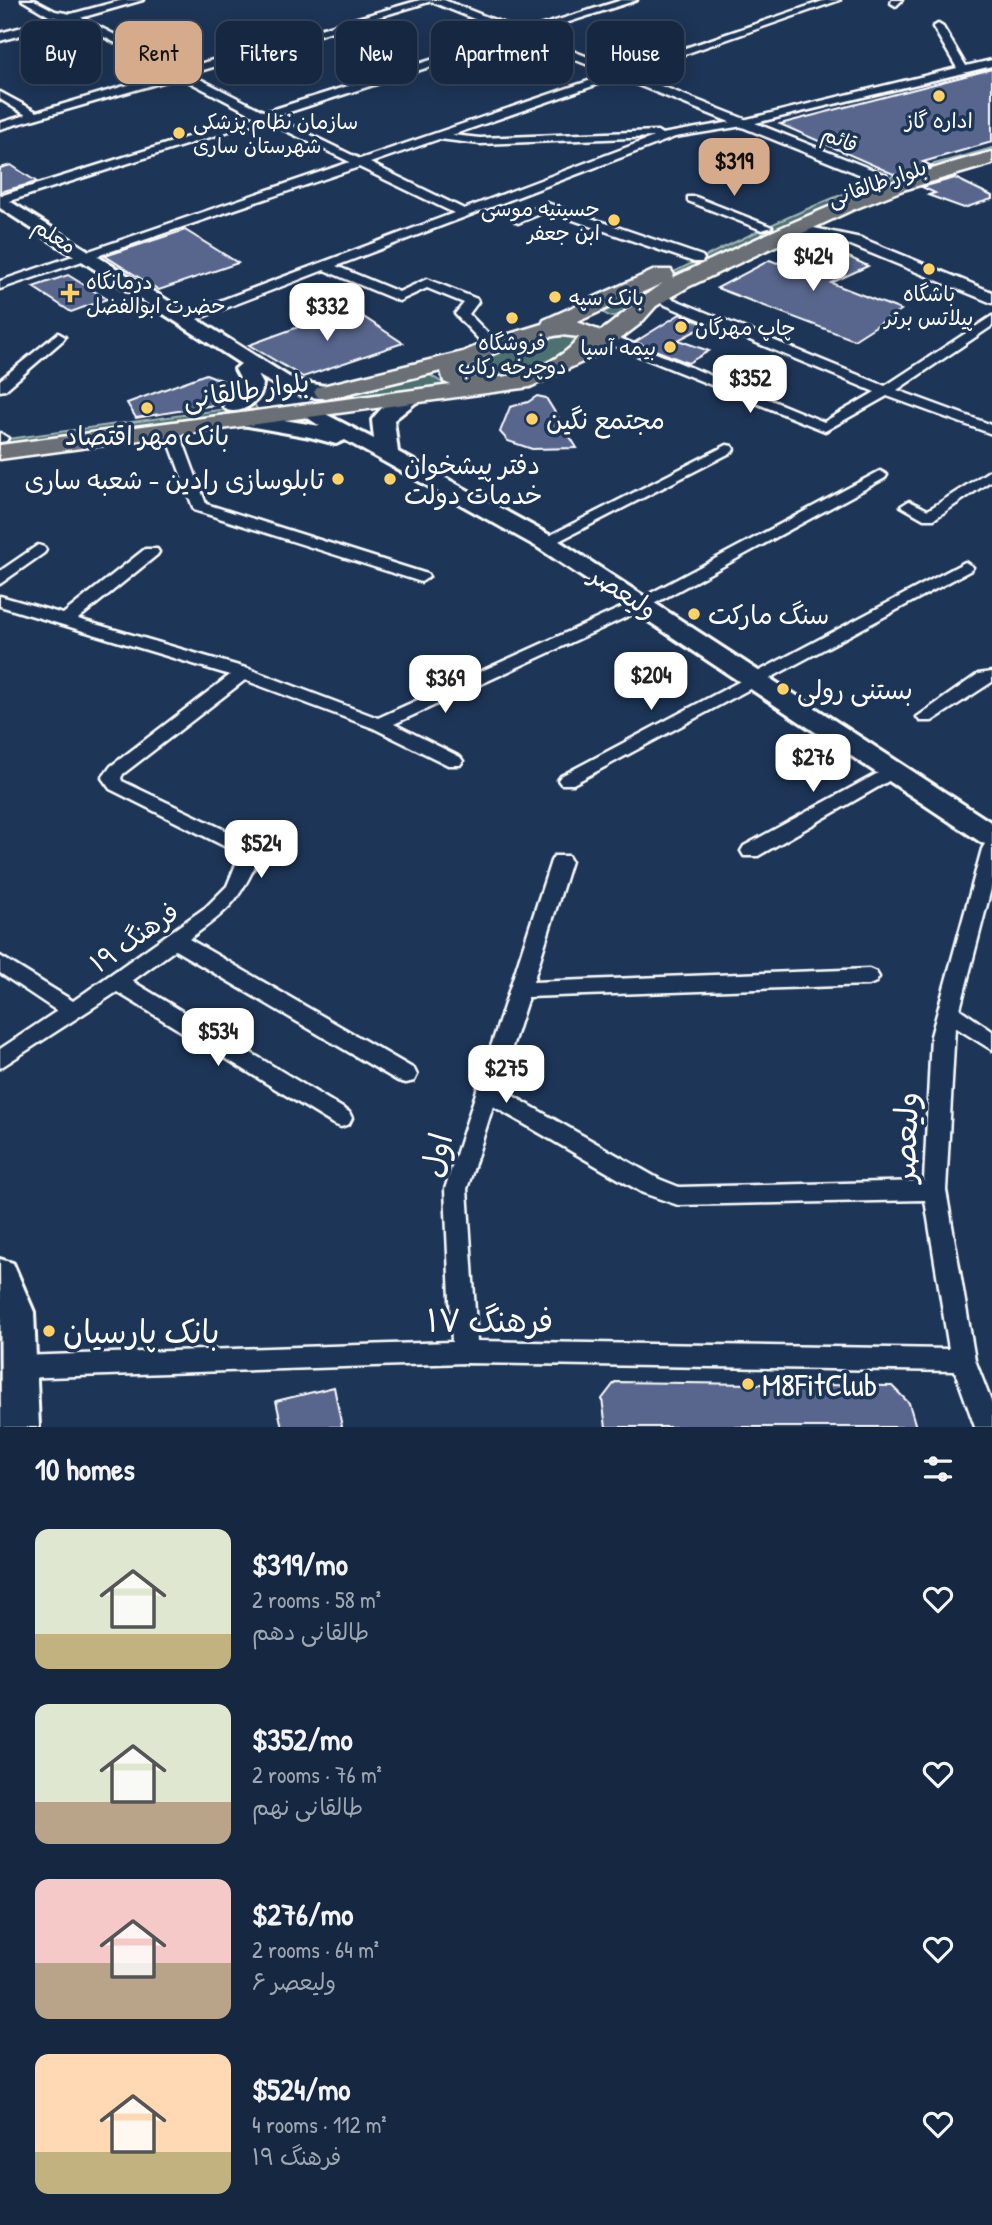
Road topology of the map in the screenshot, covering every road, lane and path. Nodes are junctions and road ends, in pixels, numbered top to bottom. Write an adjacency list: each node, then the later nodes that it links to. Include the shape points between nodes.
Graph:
1 (27, 0): 7 (street)
2 (103, 0): 7 (street)
3 (137, 0): 8 (street)
4 (431, 0): 9 (street, قائم); 18 (street)
5 (632, 0): 10 (street)
6 (835, 0): 15 (street)
7 (52, 14): 8 (street); 12 (street)
8 (74, 17): 13 (street); 14 (street)
9 (484, 21)
10 (565, 21)
11 (938, 27): 19 (street)
12 (0, 28)
13 (0, 37)
14 (115, 39)
15 (684, 52)
16 (431, 63): 26 (street)
17 (992, 63): 19 (street)
18 (202, 68)
19 (963, 70): 27 (street)
20 (146, 84): 25 (street)
21 (201, 84): 26 (street)
22 (589, 84): 30 (street)
23 (644, 84): 27 (street, قائم)
24 (1, 95): 25 (street)
25 (36, 116): 28 (street)
26 (264, 116): 33 (street); 36 (street)
27 (743, 123): 29 (street); 34 (street, قائم)
28 (0, 126)
29 (673, 134): 30 (street, via 480,141); 39 (street)
30 (436, 136): 33 (street)
31 (992, 147): 34 (main road, بلوار طالقانی)
32 (992, 158): 37 (main road, بلوار طالقانی)
33 (360, 163): 39 (street); 43 (street)
34 (881, 178): 41 (main road, بلوار طالقانی)
35 (692, 199): 41 (street)
36 (0, 200): 43 (main road, معلم)
37 (845, 206): 41 (main road, بلوار طالقانی); 42 (street, via 834,215)
38 (0, 209): 43 (main road, معلم)
39 (463, 214): 45 (street)
40 (518, 219): 44 (street, via 547,206)
41 (767, 234): 42 (street, via 814,233); 44 (main road, بلوار طالقانی); 48 (main road, بلوار طالقانی)
42 (855, 241): 47 (street)
43 (81, 257): 46 (street); 50 (main road, معلم); 58 (main road, معلم)
44 (698, 259): 49 (main road, بلوار طالقانی)
45 (325, 265): 50 (street); 55 (street, via 399,297 427,283 471,302 462,314)
46 (0, 285)
47 (992, 298)
48 (648, 303): 49 (main road, via 618,320 595,314); 54 (main road, بلوار طالقانی); 61 (street)
49 (599, 304): 52 (main road, بلوار طالقانی)
50 (187, 318): 62 (main road, معلم, via 292,386)
51 (992, 320): 61 (street)
52 (535, 332): 55 (main road, بلوار طالقانی); 56 (main road, via 560,327 586,330 592,334)
53 (58, 337): 60 (street)
54 (607, 338): 56 (main road, بلوار طالقانی); 61 (street, via 825,427)
55 (494, 347): 57 (main road, بلوار طالقانی)
56 (579, 356): 59 (main road, بلوار طالقانی, via 522,382)
57 (468, 358): 59 (main road, via 453,368 452,377 475,387); 62 (main road, بلوار طالقانی)
58 (245, 369): 63 (main road, معلم); 66 (main road, via 253,384)
59 (500, 386): 64 (main road, بلوار طالقانی)
60 (0, 387)
61 (886, 391): 67 (street)
62 (329, 392): 63 (main road, بلوار طالقانی)
63 (284, 398): 65 (main road); 66 (main road, بلوار طالقانی)
64 (408, 400): 65 (main road, بلوار طالقانی); 71 (main road, via 383,420)
65 (308, 411): 66 (main road, بلوار طالقانی); 71 (main road, ولیعصر)
66 (241, 413): 68 (main road, بلوار طالقانی); 69 (main road, بلوار طالقانی); 71 (main road)
67 (992, 430)
68 (172, 431): 69 (main road, بلوار طالقانی); 79 (street, via 199,507)
69 (0, 441)
70 (727, 449): 75 (street)
71 (387, 455): 75 (main road, ولیعصر)
72 (992, 473): 74 (street, via 929,516)
73 (880, 475): 82 (street)
74 (909, 506)
75 (545, 541): 82 (main road, ولیعصر)
76 (38, 550): 80 (street)
77 (151, 552): 83 (street)
78 (965, 567): 86 (street)
79 (421, 577)
80 (0, 579)
81 (0, 601): 83 (street)
82 (642, 604): 86 (main road, ولیعصر); 88 (street)
83 (66, 620): 84 (street)
84 (243, 673): 88 (street); 96 (street, فرهنگ ۱۹, via 111,778 116,785 241,846 249,857 235,889)
85 (992, 677): 87 (street)
86 (754, 678): 90 (main road, ولیعصر); 91 (street)
87 (926, 717)
88 (379, 724): 89 (street)
89 (454, 761)
90 (893, 771): 92 (main road, ولیعصر); 94 (street)
91 (567, 780)
92 (992, 836)
93 (992, 849): 102 (street, ولیعصر)
94 (751, 851)
95 (561, 861): 100 (street, اول)
96 (176, 941): 99 (street, فرهنگ ۱۹); 105 (street)
97 (0, 963): 101 (street)
98 (869, 977): 100 (street)
99 (117, 982): 101 (street, فرهنگ ۱۹); 107 (street)
100 (520, 990): 106 (street, اول)
101 (74, 1012): 104 (street, فرهنگ ۱۹)
102 (949, 1012): 103 (street); 108 (street, ولیعصر, via 942,1036)
103 (992, 1042)
104 (0, 1060)
105 (406, 1075)
106 (487, 1092): 108 (street, via 651,1186 678,1196); 110 (street, اول, via 456,1189)
107 (341, 1118)
108 (935, 1190): 111 (street, ولیعصر)
109 (0, 1274): 112 (main road, via 16,1312)
110 (465, 1352): 111 (street, فرهنگ ۱۷); 112 (street, فرهنگ ۱۷)
111 (963, 1360): 114 (street, ولیعصر)
112 (18, 1367): 113 (main road)
113 (20, 1427)
114 (988, 1427)

